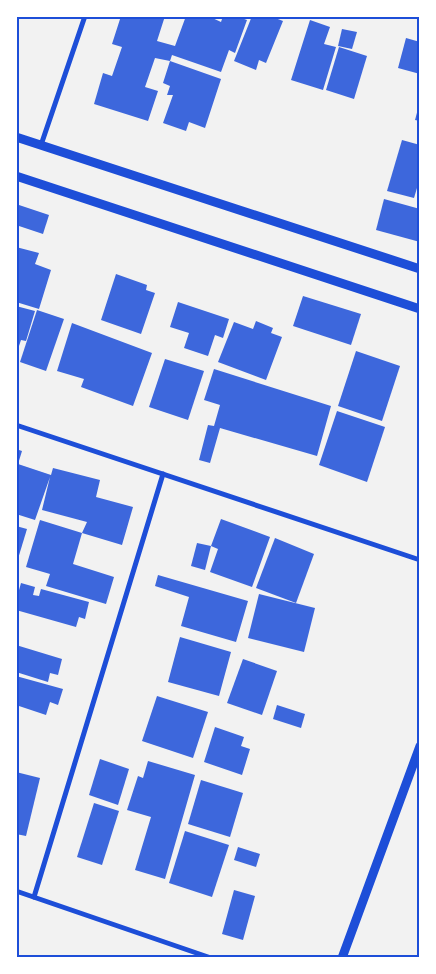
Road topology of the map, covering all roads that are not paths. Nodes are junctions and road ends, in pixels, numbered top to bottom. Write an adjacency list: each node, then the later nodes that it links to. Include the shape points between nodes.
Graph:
1 (85, 16): 3 (street)
2 (16, 137): 3 (street)
3 (41, 145): 5 (street)
4 (16, 176): 6 (street)
5 (420, 269)
6 (420, 309)
7 (16, 425): 8 (street)
8 (163, 474): 9 (street); 12 (street)
9 (420, 560)
10 (420, 746): 14 (street)
11 (16, 891): 12 (street)
12 (34, 897): 13 (street)
13 (211, 958)
14 (342, 958)

